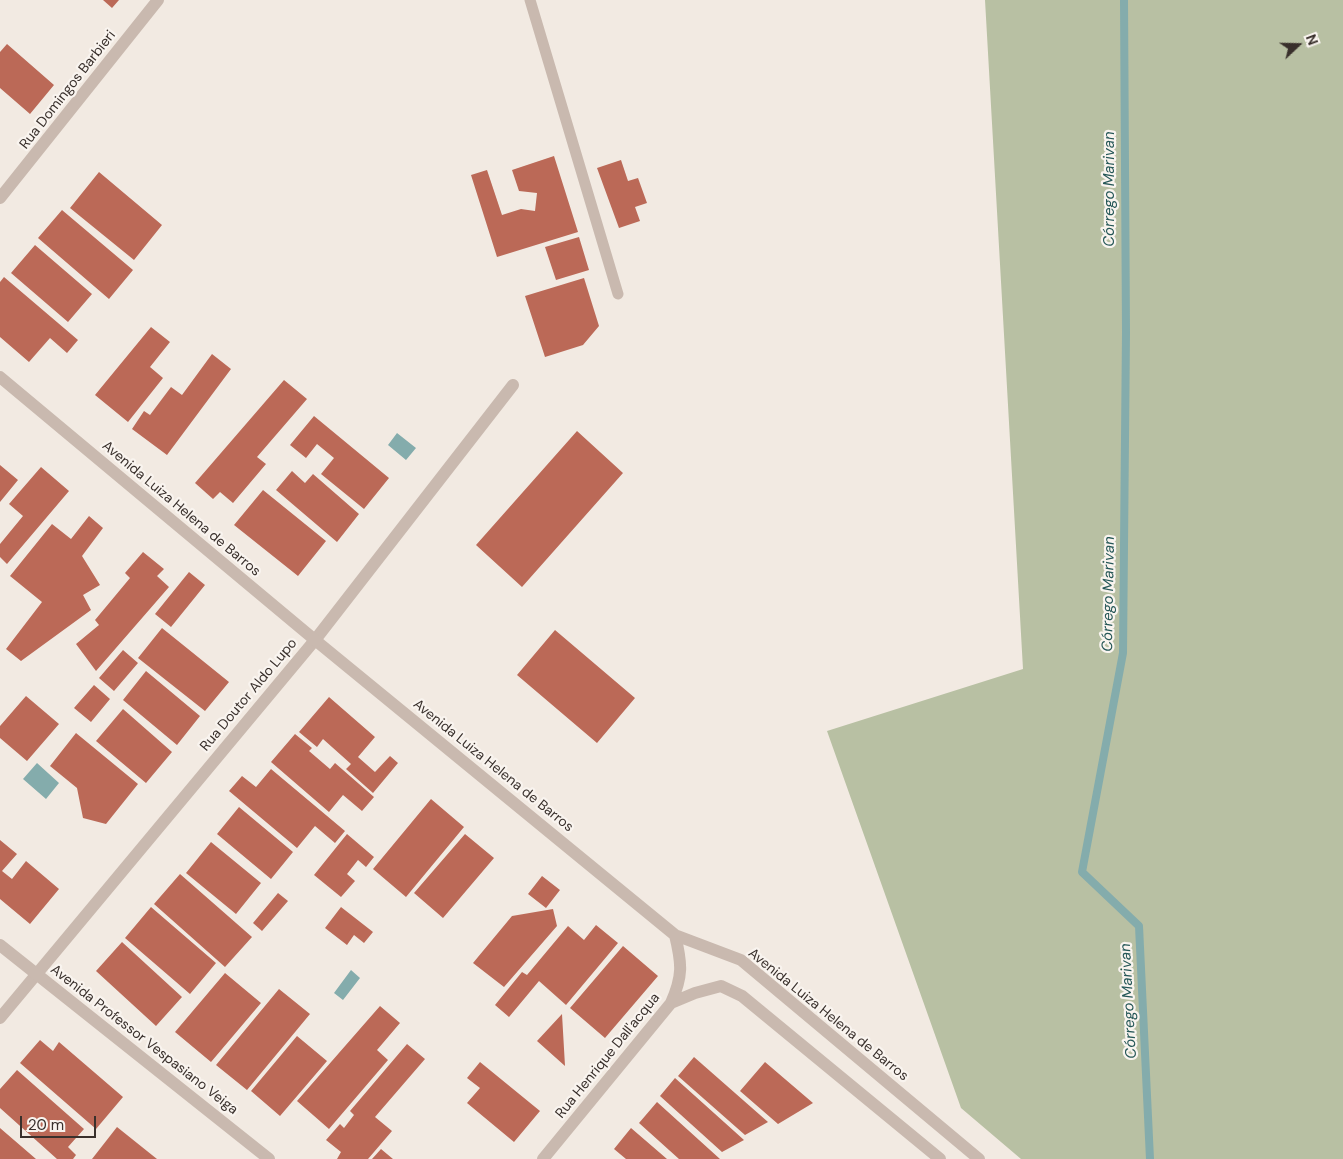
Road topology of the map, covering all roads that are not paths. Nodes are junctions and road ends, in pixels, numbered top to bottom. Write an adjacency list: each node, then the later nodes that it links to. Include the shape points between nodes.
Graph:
1 (158, 0): 3 (street, Rua Domingos Barbieri)
2 (530, 0): 4 (lane)
3 (0, 198)
4 (618, 294)
5 (0, 377): 7 (street, Avenida Luiza Helena de Barros)
6 (513, 385): 7 (street, Rua Doutor Aldo Lupo)
7 (315, 640): 8 (street, Avenida Luiza Helena de Barros); 10 (street, Rua Doutor Aldo Lupo)
8 (676, 935): 11 (street, Rua Henrique Dall'acqua, via 682,960 680,981); 16 (street, Avenida Luiza Helena de Barros, via 741,960)
9 (0, 944): 10 (street, Avenida Professor Vespasiano Veiga)
10 (36, 974): 12 (street, Rua Doutor Aldo Lupo); 13 (street, Avenida Professor Vespasiano Veiga)
11 (671, 1003): 14 (street, Rua Henrique Dall'acqua); 15 (street, via 721,986 742,996)
12 (0, 1018)
13 (269, 1159)
14 (543, 1159)
15 (940, 1159)
16 (979, 1159)

